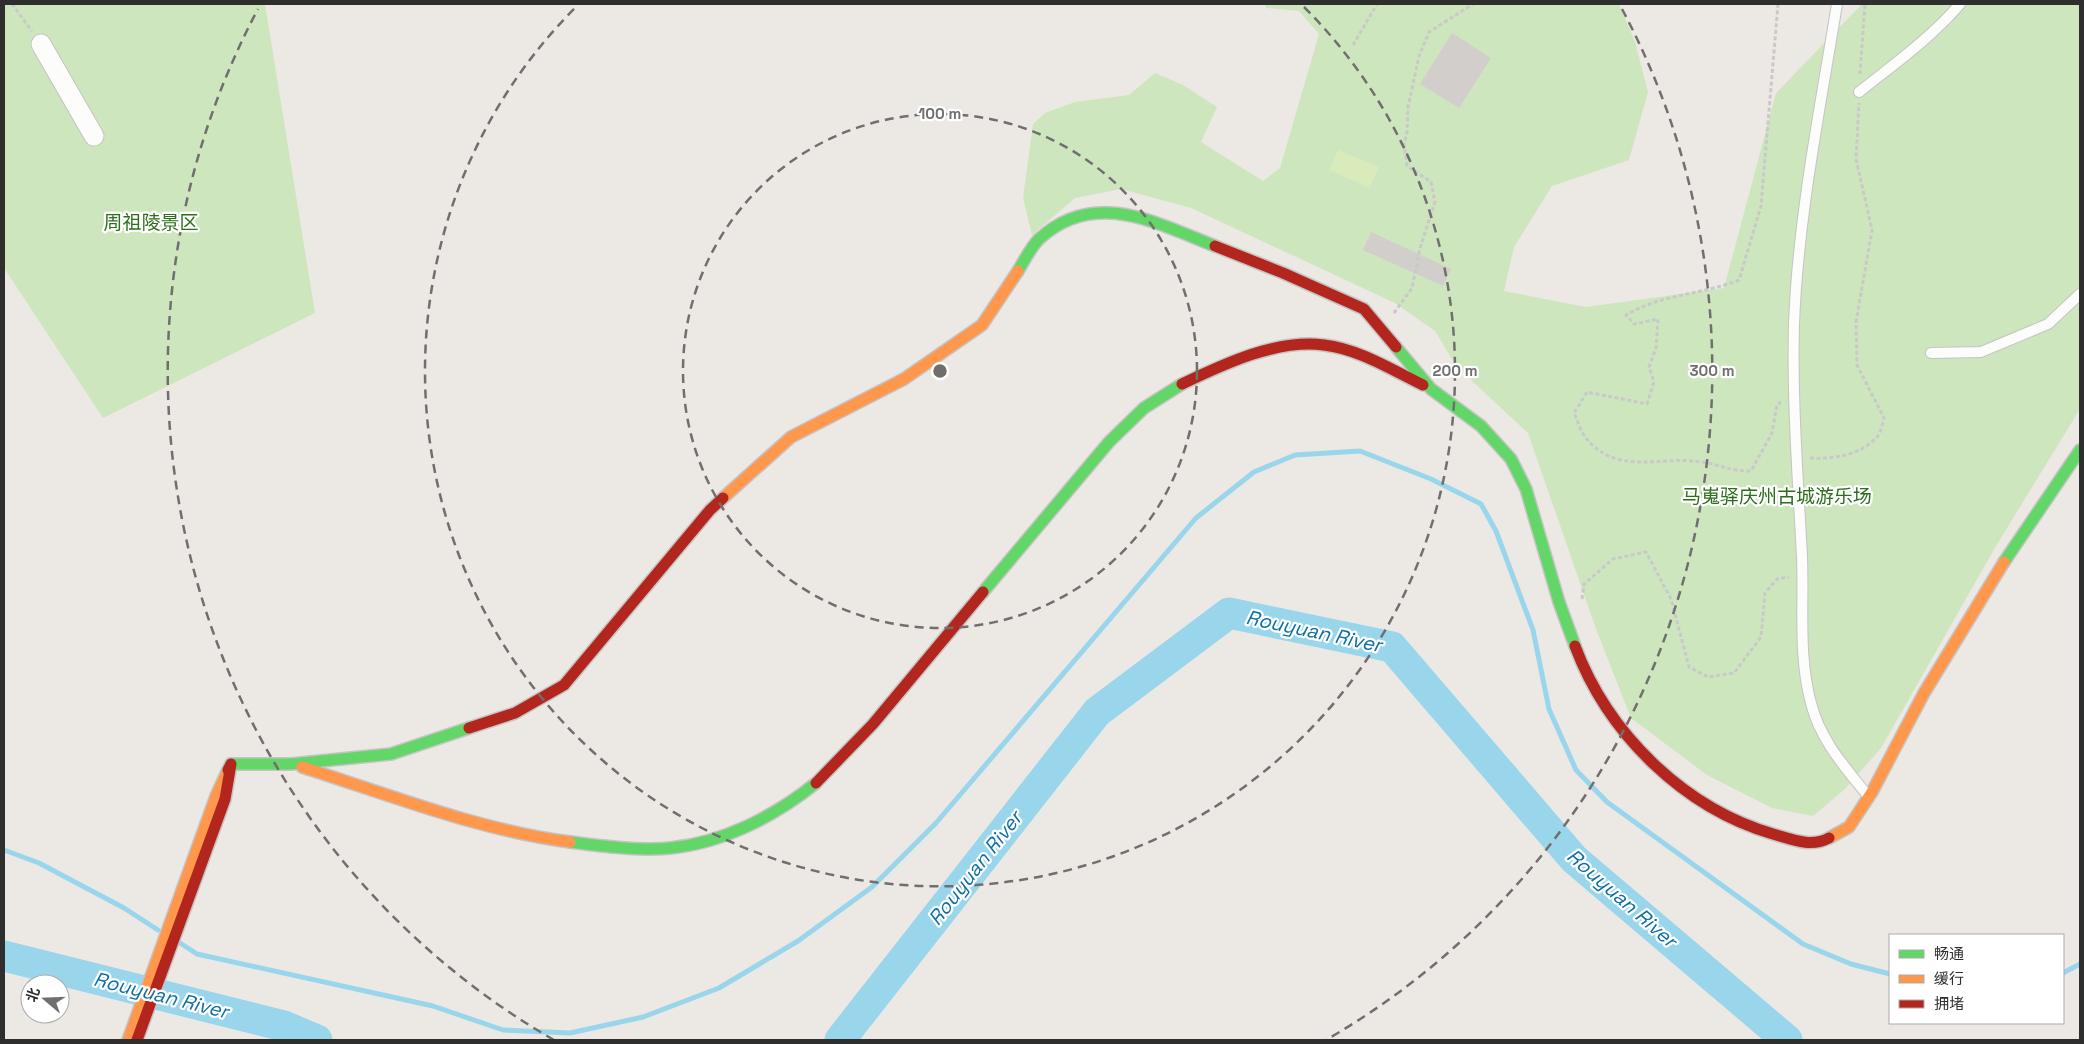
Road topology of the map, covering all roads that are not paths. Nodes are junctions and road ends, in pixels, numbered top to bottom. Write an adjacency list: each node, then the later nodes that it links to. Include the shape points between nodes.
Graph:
1 (1837, 4): 12 (lane, via 1802,239 1794,322 1803,653 1811,703 1823,738)
2 (1960, 4): 4 (lane, via 1946,21)
3 (41, 44): 5 (street)
4 (1860, 92)
5 (94, 136)
6 (2080, 294): 7 (lane, via 2048,324 1981,352)
7 (1931, 353)
8 (1431, 389): 10 (street, via 1371,360 1324,345 1279,348 1228,363 1144,408 1109,442 873,724 835,764 797,798 756,821 711,840 671,848 624,848 565,842 488,825); 10 (street, via 1364,309 1148,220 1119,212 1090,212 1062,222 1038,240 982,325 904,379 791,437 710,510 564,685 515,713 391,754); 12 (street, via 1481,426 1512,459 1526,489 1559,602 1582,664 1608,709 1639,750 1703,804 1759,830 1803,843 1824,841 1849,827)
9 (2080, 450): 12 (street, via 1982,596 1924,692)
10 (291, 764): 11 (street, via 231,764)
11 (220, 797): 13 (street); 14 (street)
12 (1869, 797)
13 (128, 1040)
14 (137, 1040)

